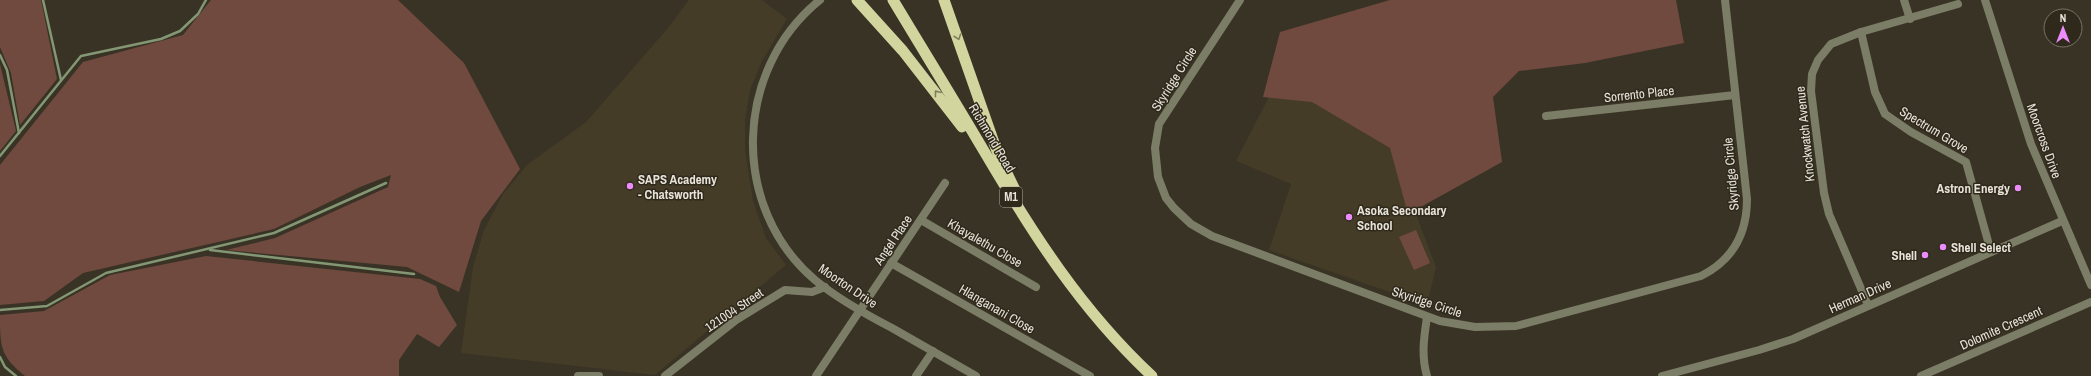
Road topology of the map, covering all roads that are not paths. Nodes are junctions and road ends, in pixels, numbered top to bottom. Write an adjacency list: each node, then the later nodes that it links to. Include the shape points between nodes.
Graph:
1 (820, 0): 22 (street, Moorton Drive, via 787,32 765,73 756,106 752,142 759,188 778,235 804,269)
2 (857, 0): 14 (highway, one-way to 2, via 938,94)
3 (893, 0): 14 (highway, Richmond Road / M1)
4 (944, 0): 20 (highway, one-way to 20, via 999,157)
5 (1240, 0): 27 (street, Skyridge Circle, via 1160,124 1155,139 1154,160 1166,198 1183,218 1212,236)
6 (1725, 0): 12 (street, Skyridge Circle)
7 (1904, 0): 10 (street)
8 (1985, 0): 17 (street, Moorcross Drive, via 2027,134)
9 (1958, 4): 10 (street, Knockwatch Avenue)
10 (1910, 19): 11 (street, Knockwatch Avenue)
11 (1861, 32): 18 (street, Spectrum Grove, via 1875,92 1885,114 1911,132 1966,162); 25 (street, Knockwatch Avenue, via 1841,39 1824,50 1812,74 1811,91 1829,214)
12 (1735, 95): 13 (street, Sorrento Place); 27 (street, Skyridge Circle, via 1747,213 1743,233 1719,266 1701,276 1516,326 1475,327)
13 (1546, 116)
14 (1001, 181): 20 (highway, Richmond Road / M1)
15 (945, 183): 16 (street, Angel Place)
16 (921, 220): 19 (street, Angel Place); 23 (street, Khayalethu Close)
17 (2062, 221): 18 (street, Herman Drive); 21 (street, Moorcross Drive)
18 (1991, 252): 25 (street, Herman Drive)
19 (891, 263): 26 (street, Angel Place); 35 (street, Hlanganani Close)
20 (1057, 269): 36 (highway, Richmond Road / M1, via 1098,320)
21 (2091, 285)
22 (825, 287): 26 (street, Moorton Drive); 31 (street, 121004 Street, via 812,292 785,290 736,320)
23 (1036, 287)
24 (2091, 302): 39 (street, Dolomite Crescent)
25 (1868, 305): 38 (street, Herman Drive, via 1776,345)
26 (860, 310): 28 (street, Moorton Drive); 32 (street, Angel Place)
27 (1427, 317): 37 (street, via 1424,359)
28 (933, 351): 33 (street); 34 (street, Moorton Drive)
29 (578, 376): 30 (street)
30 (599, 376)
31 (665, 376)
32 (816, 376)
33 (916, 376)
34 (976, 376)
35 (1090, 376)
36 (1152, 376)
37 (1428, 376)
38 (1662, 376)
39 (1921, 376)

